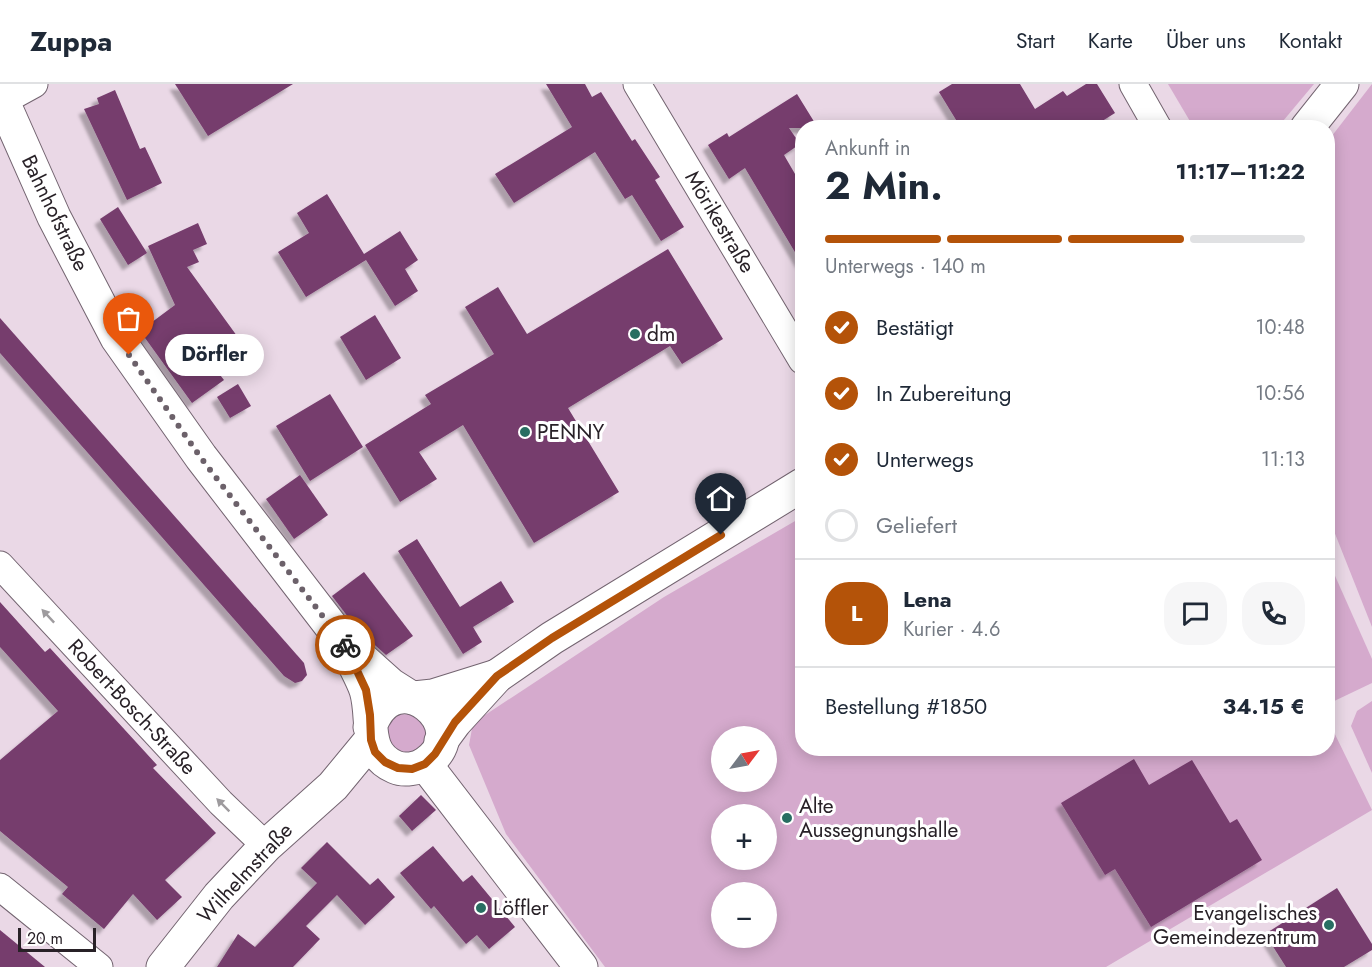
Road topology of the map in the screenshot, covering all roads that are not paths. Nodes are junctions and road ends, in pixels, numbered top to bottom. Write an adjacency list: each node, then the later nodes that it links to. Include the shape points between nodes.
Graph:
1 (34, 84): 5 (street)
2 (638, 84): 8 (street, Mörikestraße)
3 (1133, 84): 6 (street)
4 (1342, 84): 7 (street)
5 (1, 98): 11 (street, Bahnhofstraße, via 54,217 117,338 201,458)
6 (1153, 120)
7 (1313, 120)
8 (795, 348)
9 (795, 490): 12 (street, via 568,628)
10 (0, 566): 16 (street, Robert-Bosch-Straße, one-way to 10, via 221,803)
11 (344, 643): 13 (street, Bahnhofstraße, via 391,686); 14 (street, Bahnhofstraße, via 366,690)
12 (497, 676): 13 (street, via 433,696); 15 (street)
13 (412, 698): 14 (street, via 393,699 375,715); 15 (street, Bahnhofstraße, via 429,704 442,727)
14 (377, 744): 15 (street, via 398,768 412,769); 16 (street, Wilhelmstraße)
15 (433, 753): 20 (street, Bahnhofstraße)
16 (266, 846): 19 (street, Wilhelmstraße, via 219,896)
17 (0, 887): 18 (street)
18 (99, 967)
19 (163, 967)
20 (581, 967)

